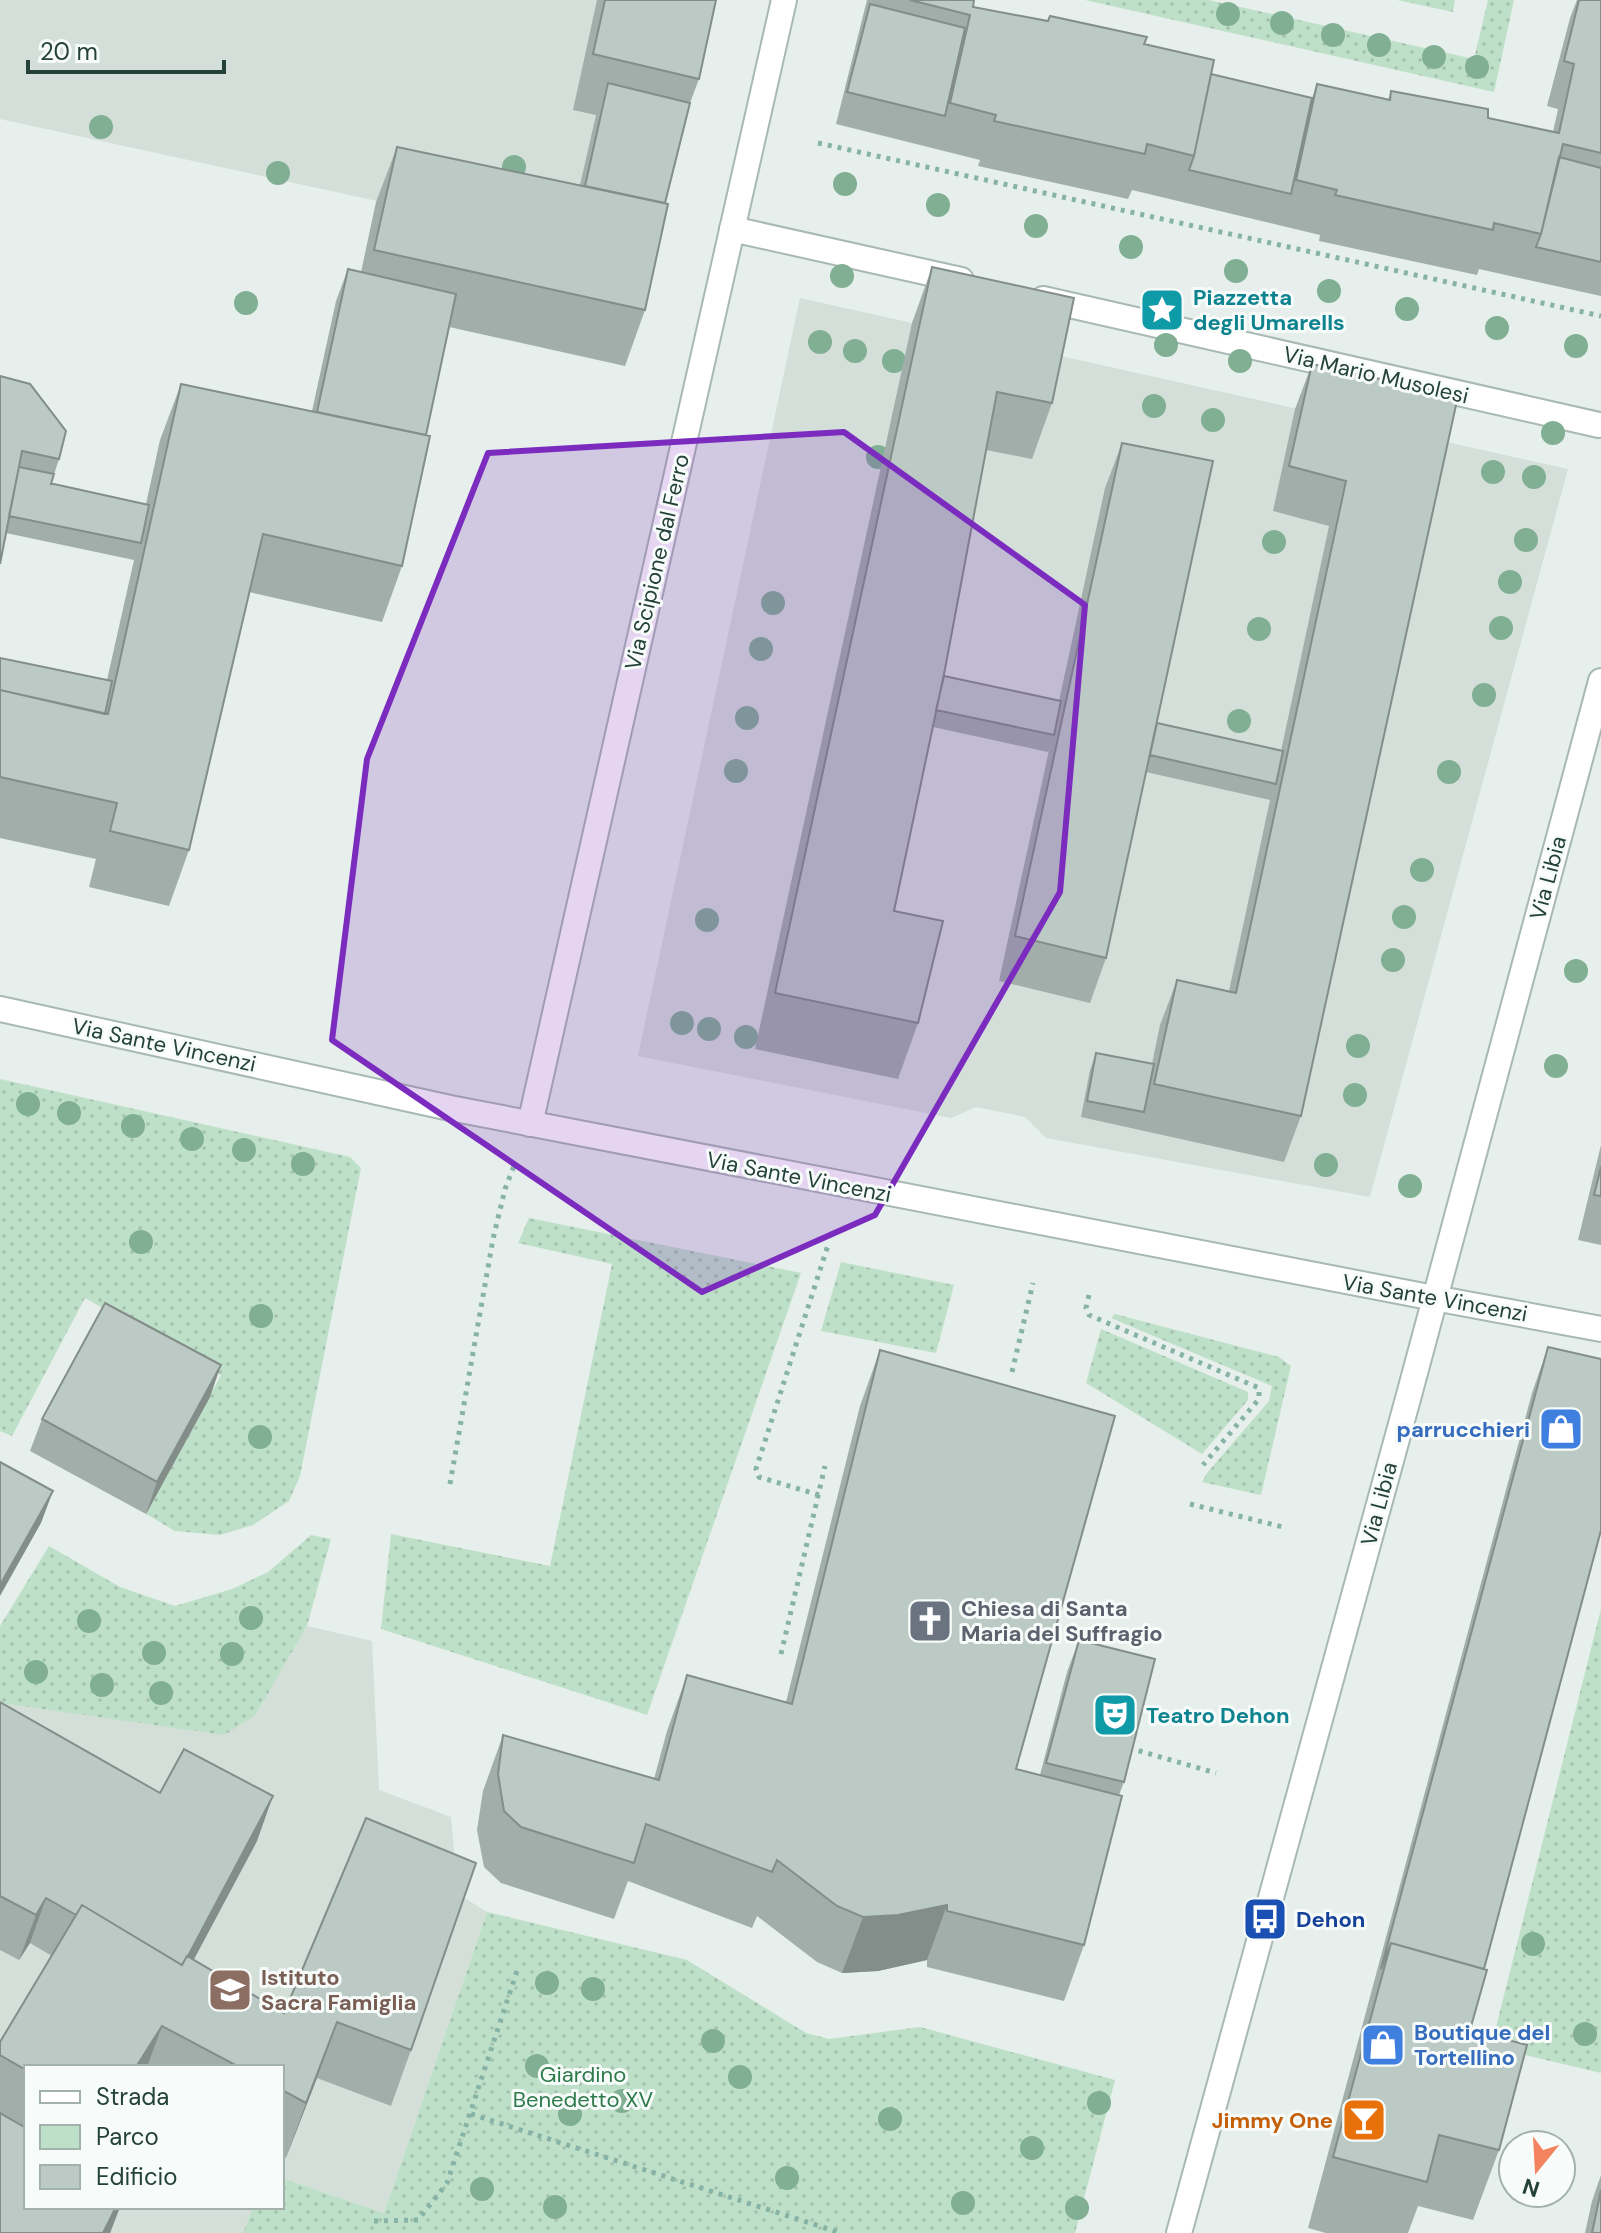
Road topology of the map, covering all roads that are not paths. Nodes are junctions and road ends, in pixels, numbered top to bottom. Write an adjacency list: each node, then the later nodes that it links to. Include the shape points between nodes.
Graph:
1 (784, 0): 2 (street, Via Scipione dal Ferro)
2 (732, 229): 3 (street); 8 (street, Via Scipione dal Ferro)
3 (981, 284)
4 (1027, 295): 5 (street, Via Mario Musolesi)
5 (1599, 425)
6 (1601, 681): 9 (street, Via Libia)
7 (0, 1009): 8 (street, Via Sante Vincenzi)
8 (530, 1124): 9 (street, Via Sante Vincenzi)
9 (1434, 1298): 10 (street, Via Sante Vincenzi); 11 (street, Via Libia)
10 (1601, 1329)
11 (1179, 2233)

